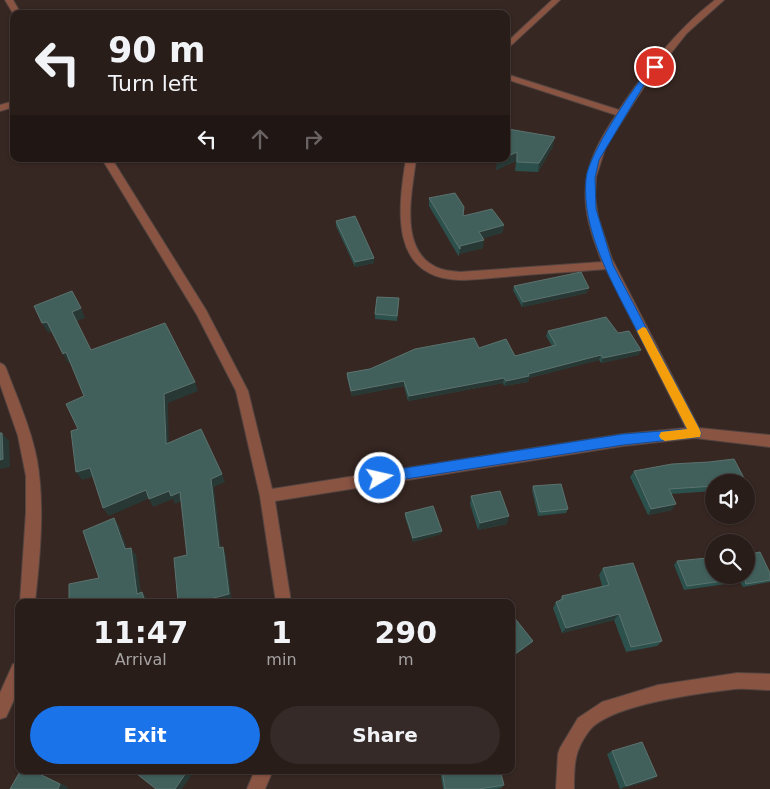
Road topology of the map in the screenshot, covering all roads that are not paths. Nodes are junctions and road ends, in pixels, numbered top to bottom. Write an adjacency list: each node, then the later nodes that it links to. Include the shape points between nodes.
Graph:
1 (556, 0): 3 (street)
2 (720, 0): 5 (street, via 707,9 644,79)
3 (510, 44)
4 (510, 77): 5 (street)
5 (622, 114): 8 (street, via 595,160 590,178 591,209)
6 (109, 162): 12 (street, via 202,313 235,376 250,419)
7 (411, 162): 8 (street, via 405,199 407,238 419,261 429,270 460,276)
8 (608, 265): 10 (street)
9 (0, 368): 13 (street, via 30,460 33,489)
10 (695, 433): 11 (street); 12 (street, via 623,440)
11 (770, 441)
12 (267, 496): 14 (street)
13 (28, 599)
14 (282, 599)
15 (15, 679): 17 (street)
16 (770, 682): 20 (street, via 737,681 658,693 608,708 584,724 566,754)
17 (0, 711)
18 (262, 774): 19 (street)
19 (256, 789)
20 (565, 789)

